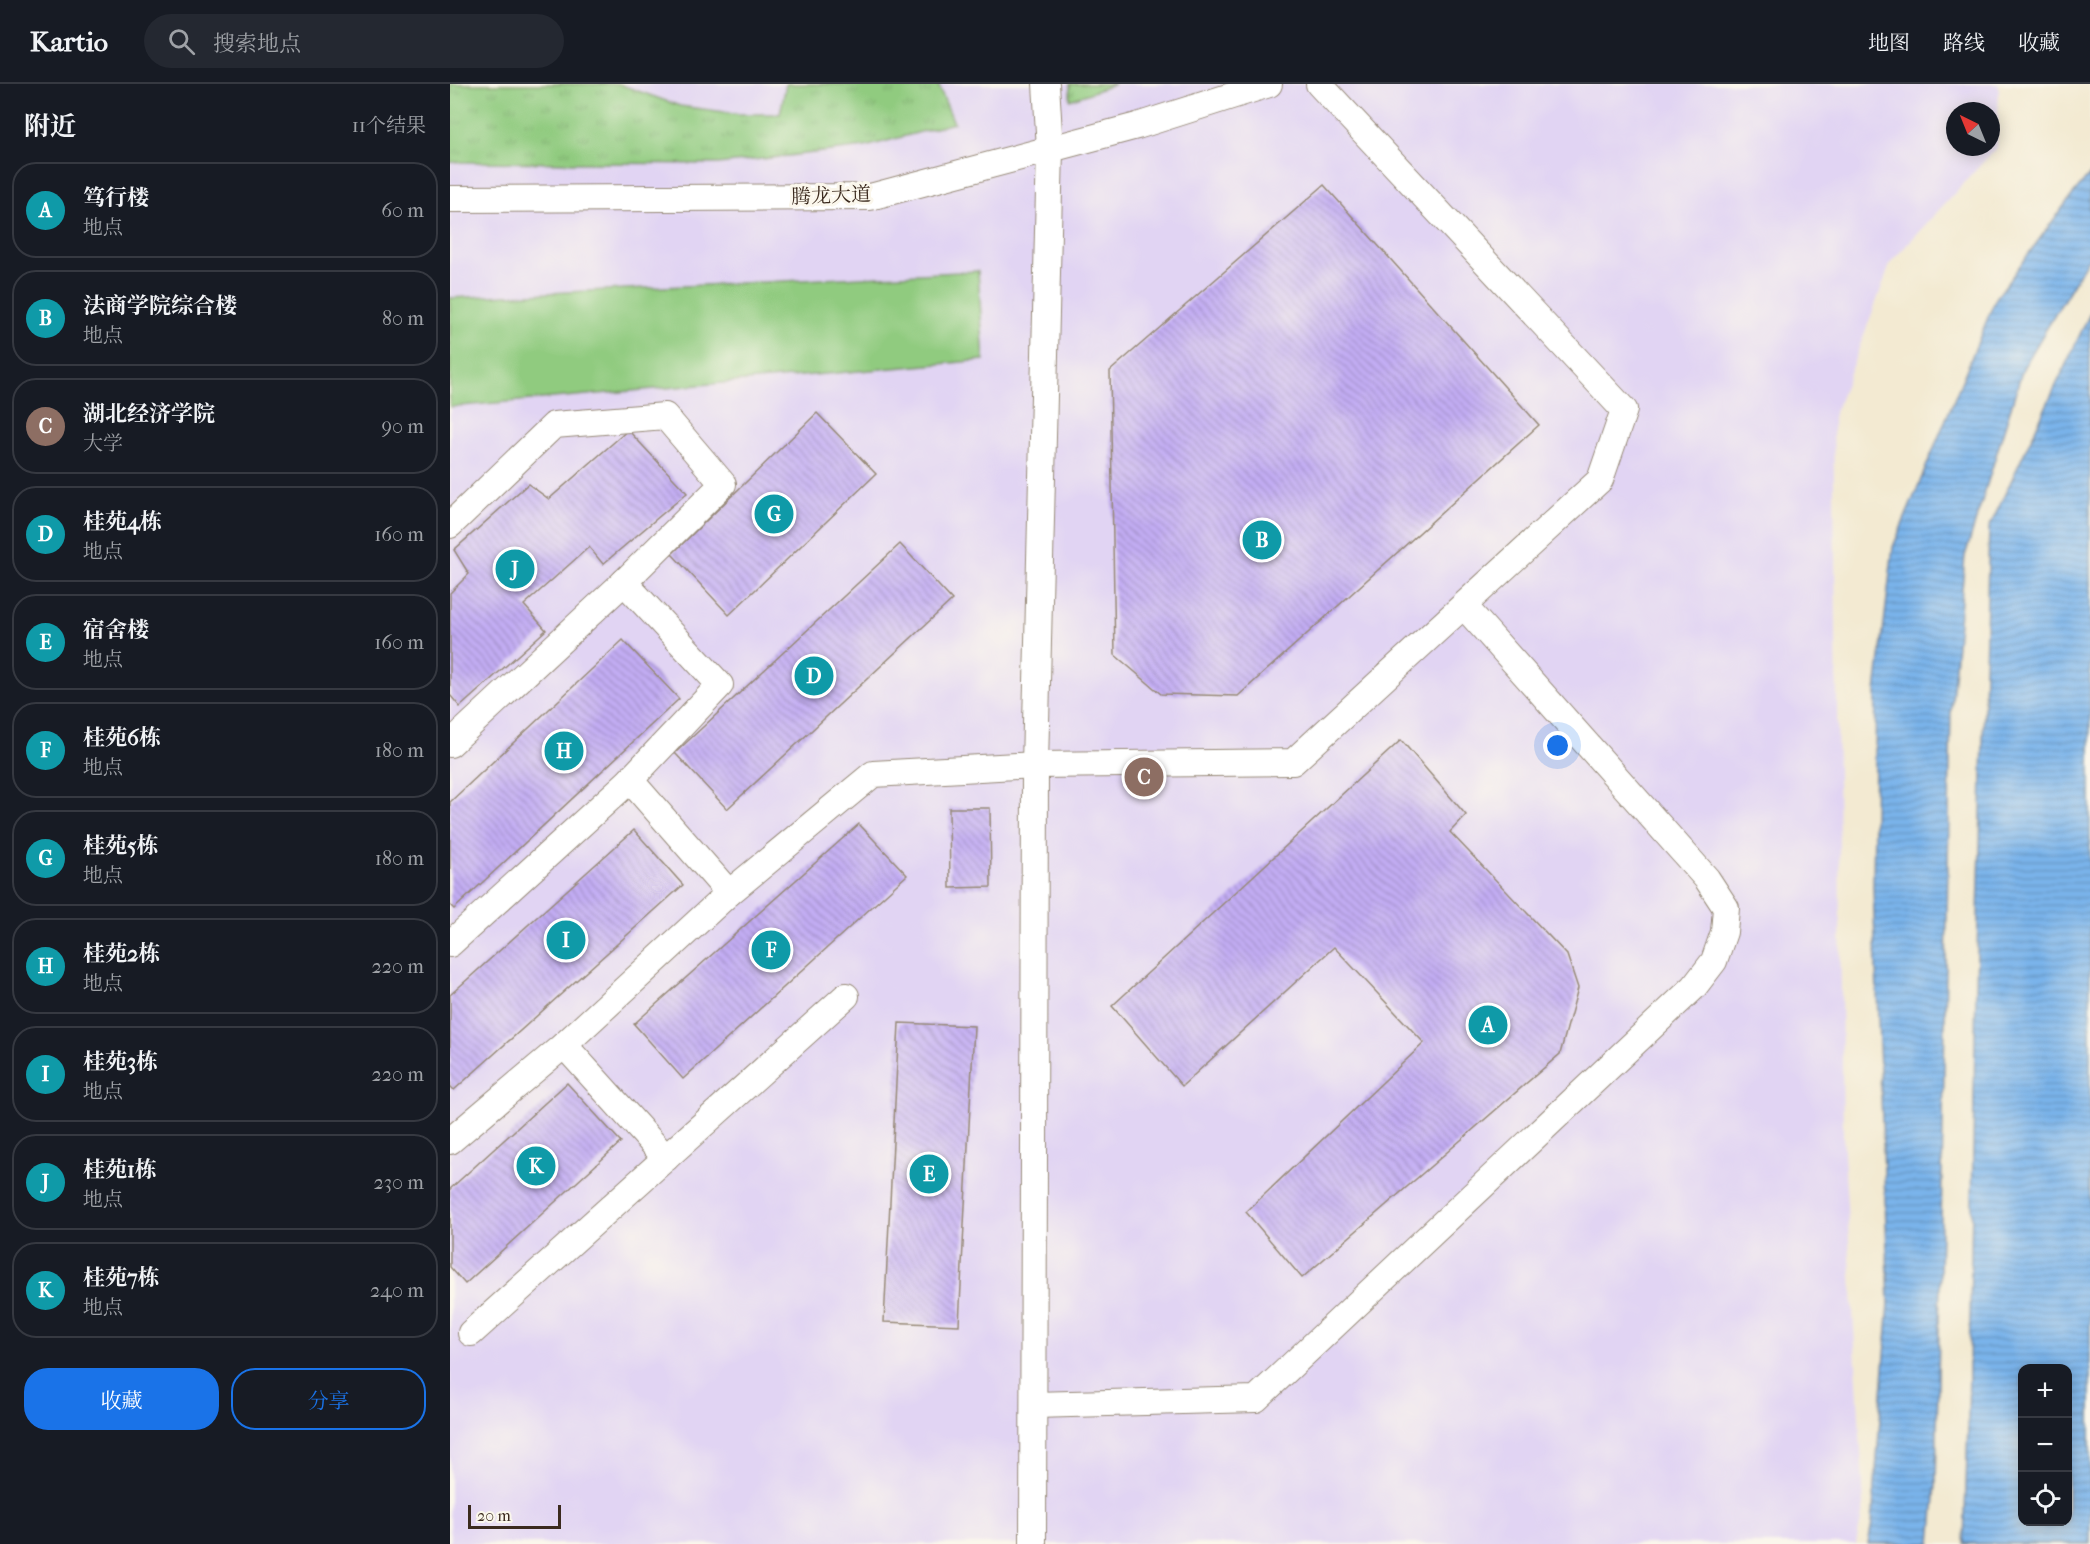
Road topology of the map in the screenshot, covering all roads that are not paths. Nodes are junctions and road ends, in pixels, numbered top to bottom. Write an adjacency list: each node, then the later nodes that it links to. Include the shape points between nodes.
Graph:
1 (1046, 84): 4 (street)
2 (1269, 84): 4 (street, 腾龙大道)
3 (1319, 84): 8 (street, via 1624,410 1600,480)
4 (1050, 149): 5 (street, 腾龙大道, via 870,196); 10 (street)
5 (450, 199)
6 (450, 525): 7 (street, via 554,425 664,416 723,484)
7 (624, 582): 9 (street); 11 (street, via 720,685)
8 (1464, 606): 10 (street, via 1293,762); 19 (street, via 1707,879 1726,908 1724,932 1714,961 1695,987 1256,1399)
9 (450, 744)
10 (1035, 765): 12 (street, via 873,774); 19 (street)
11 (630, 780): 12 (street); 13 (street)
12 (729, 893): 15 (street)
13 (450, 944)
14 (846, 996): 17 (street)
15 (564, 1045): 16 (street); 17 (street)
16 (450, 1141)
17 (666, 1158): 18 (street)
18 (471, 1334)
19 (1034, 1405): 20 (street)
20 (1033, 1544)

